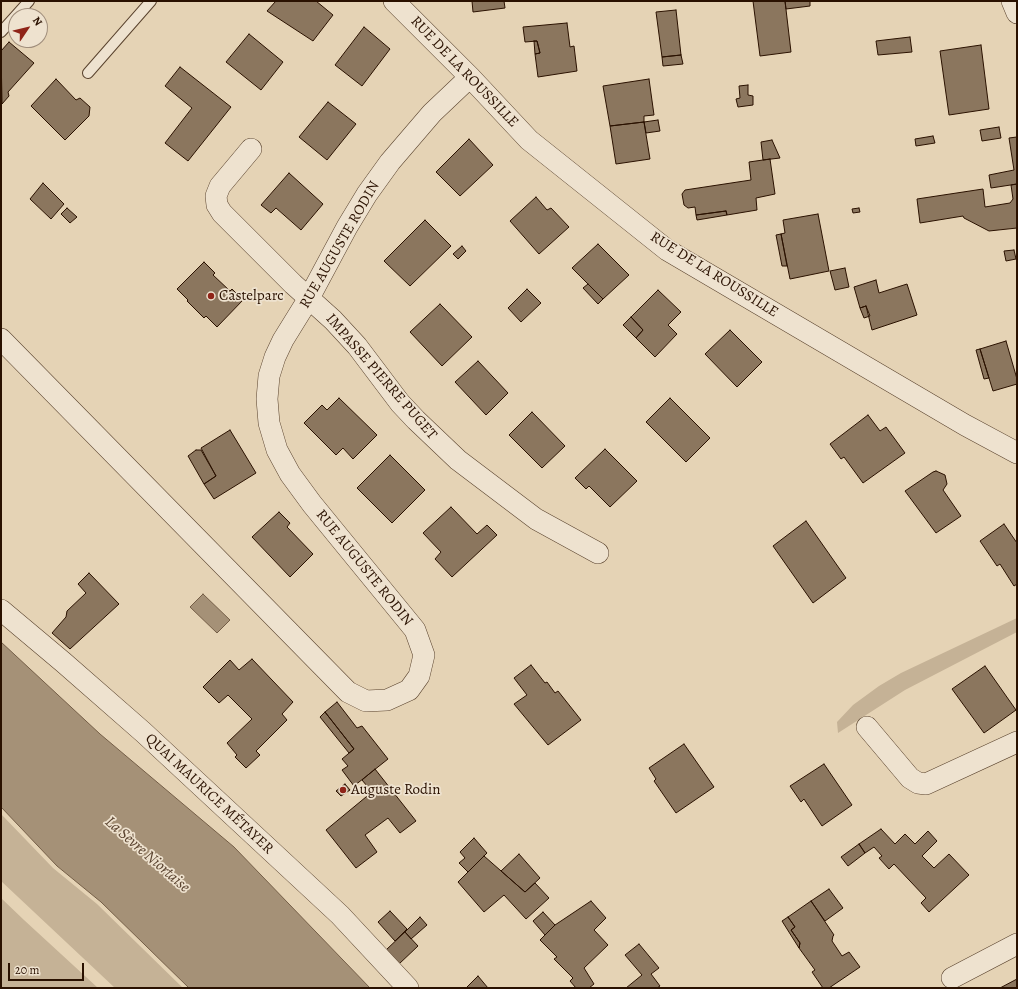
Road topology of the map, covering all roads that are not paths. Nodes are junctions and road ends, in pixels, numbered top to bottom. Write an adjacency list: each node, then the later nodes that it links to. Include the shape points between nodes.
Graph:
1 (29, 1): 6 (lane)
2 (151, 1): 7 (lane)
3 (394, 1): 8 (street, RUE DE LA ROUSSILLE)
4 (1012, 1): 5 (street)
5 (1017, 13)
6 (1, 32)
7 (88, 73)
8 (470, 77): 10 (street, RUE AUGUSTE RODIN, via 432,113 390,162 347,227); 12 (street, RUE DE LA ROUSSILLE, via 529,140 667,250)
9 (251, 149): 10 (street, IMPASSE PIERRE PUGET, via 220,186 216,196 217,205 222,213)
10 (309, 298): 11 (street, RUE AUGUSTE RODIN, via 283,340 269,376 269,423 277,450 290,474 415,630 424,655 419,676 409,690 387,700 366,701 348,692); 13 (street, IMPASSE PIERRE PUGET, via 357,346 384,384 410,414 458,460 536,519)
11 (1, 339)
12 (1017, 453)
13 (598, 553)
14 (1, 610): 19 (street, QUAI MAURICE MÉTAYER, via 143,732 340,916)
15 (867, 727): 16 (street, via 910,778 926,784)
16 (1017, 742)
17 (1017, 944): 18 (street)
18 (952, 978)
19 (408, 988)

